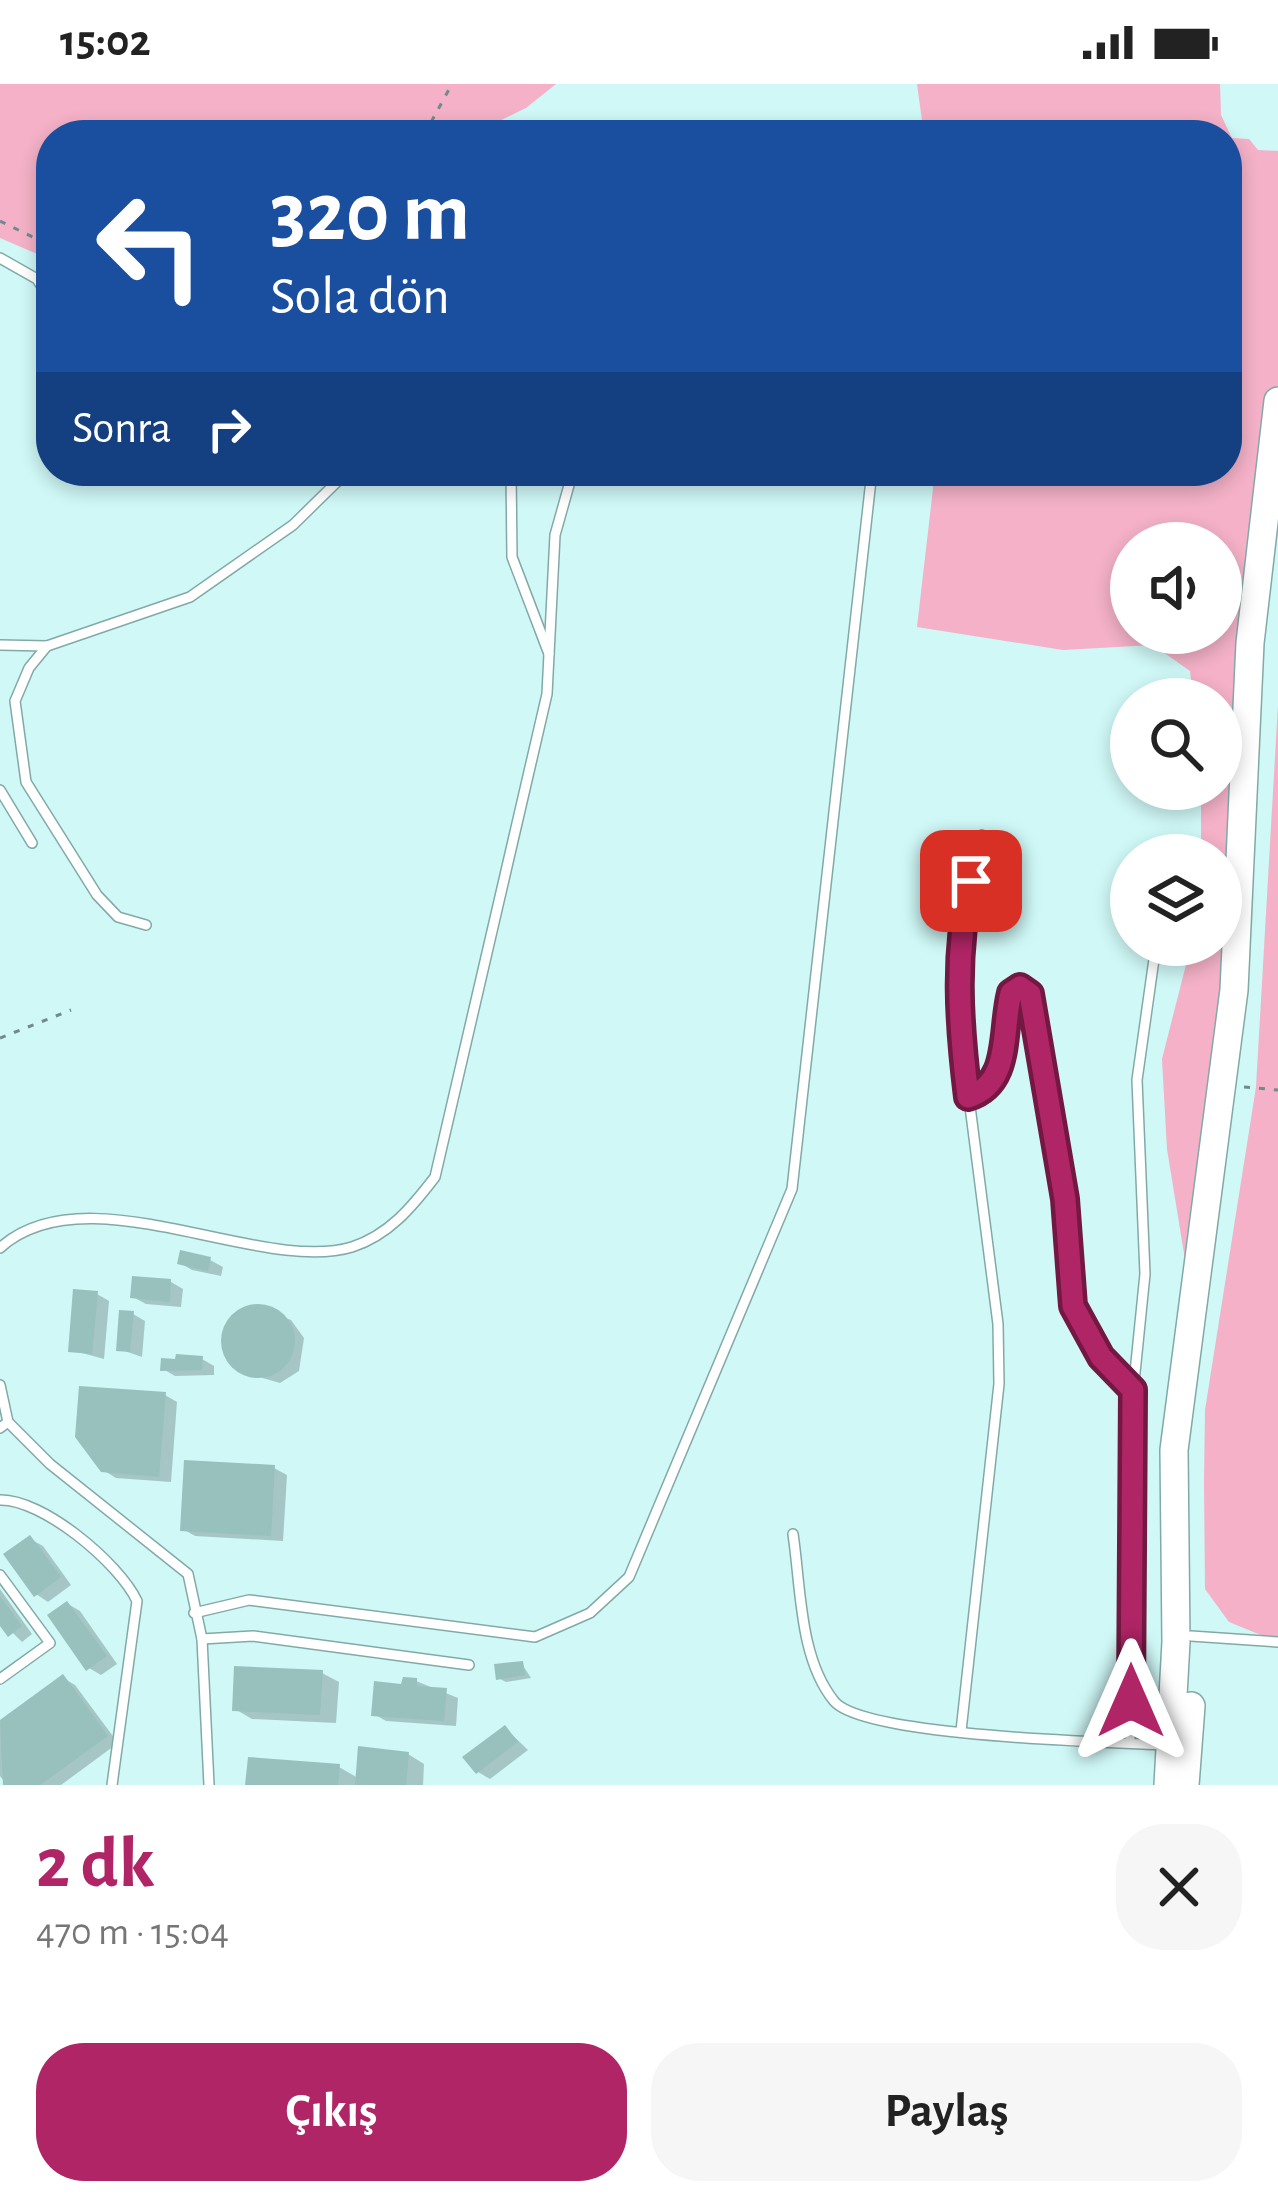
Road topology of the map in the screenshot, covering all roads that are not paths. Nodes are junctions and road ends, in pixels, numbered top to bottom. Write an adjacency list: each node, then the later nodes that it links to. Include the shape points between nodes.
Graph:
1 (0, 258): 2 (lane)
2 (36, 278)
3 (1278, 401): 33 (main road, via 1250,643 1234,990 1174,1450)
4 (333, 486): 10 (lane, via 293,525 190,597)
5 (511, 486): 11 (lane, via 512,557)
6 (569, 486): 11 (lane, via 554,535)
7 (870, 486): 25 (lane, via 792,1190 629,1577 590,1612 535,1637 249,1600)
8 (1278, 537): 26 (main road, via 1241,1087 1192,1448)
9 (0, 645): 10 (lane)
10 (47, 646): 15 (lane, via 15,701 26,782 97,895 118,917)
11 (551, 659): 18 (lane, via 435,1177 410,1210 348,1248 310,1250 123,1220 25,1230)
12 (0, 790): 14 (lane)
13 (982, 835): 17 (lane, via 961,926 958,1013)
14 (32, 844)
15 (146, 925)
16 (1153, 966): 20 (lane, via 1137,1080 1145,1274)
17 (968, 1097): 20 (lane, via 987,1091 998,1074 1011,993 1020,987 1030,994 1065,1199 1073,1306 1101,1357); 31 (lane, via 999,1384)
18 (0, 1248)
19 (0, 1385): 21 (lane)
20 (1133, 1390): 32 (lane)
21 (4, 1425): 25 (lane, via 188,1574)
22 (0, 1500): 34 (lane, via 32,1503 51,1517 127,1581 137,1601)
23 (793, 1534): 31 (lane, via 808,1646 836,1705 877,1721)
24 (0, 1575): 30 (lane, via 50,1643)
25 (194, 1612): 27 (lane)
26 (1191, 1636): 28 (lane); 33 (main road)
27 (202, 1639): 29 (lane, via 253,1636); 35 (lane)
28 (1278, 1642)
29 (469, 1665)
30 (0, 1679)
31 (962, 1731): 32 (lane)
32 (1130, 1743): 33 (lane)
33 (1181, 1746): 36 (main road); 37 (main road)
34 (112, 1785)
35 (209, 1785)
36 (1168, 1785)
37 (1185, 1785)

